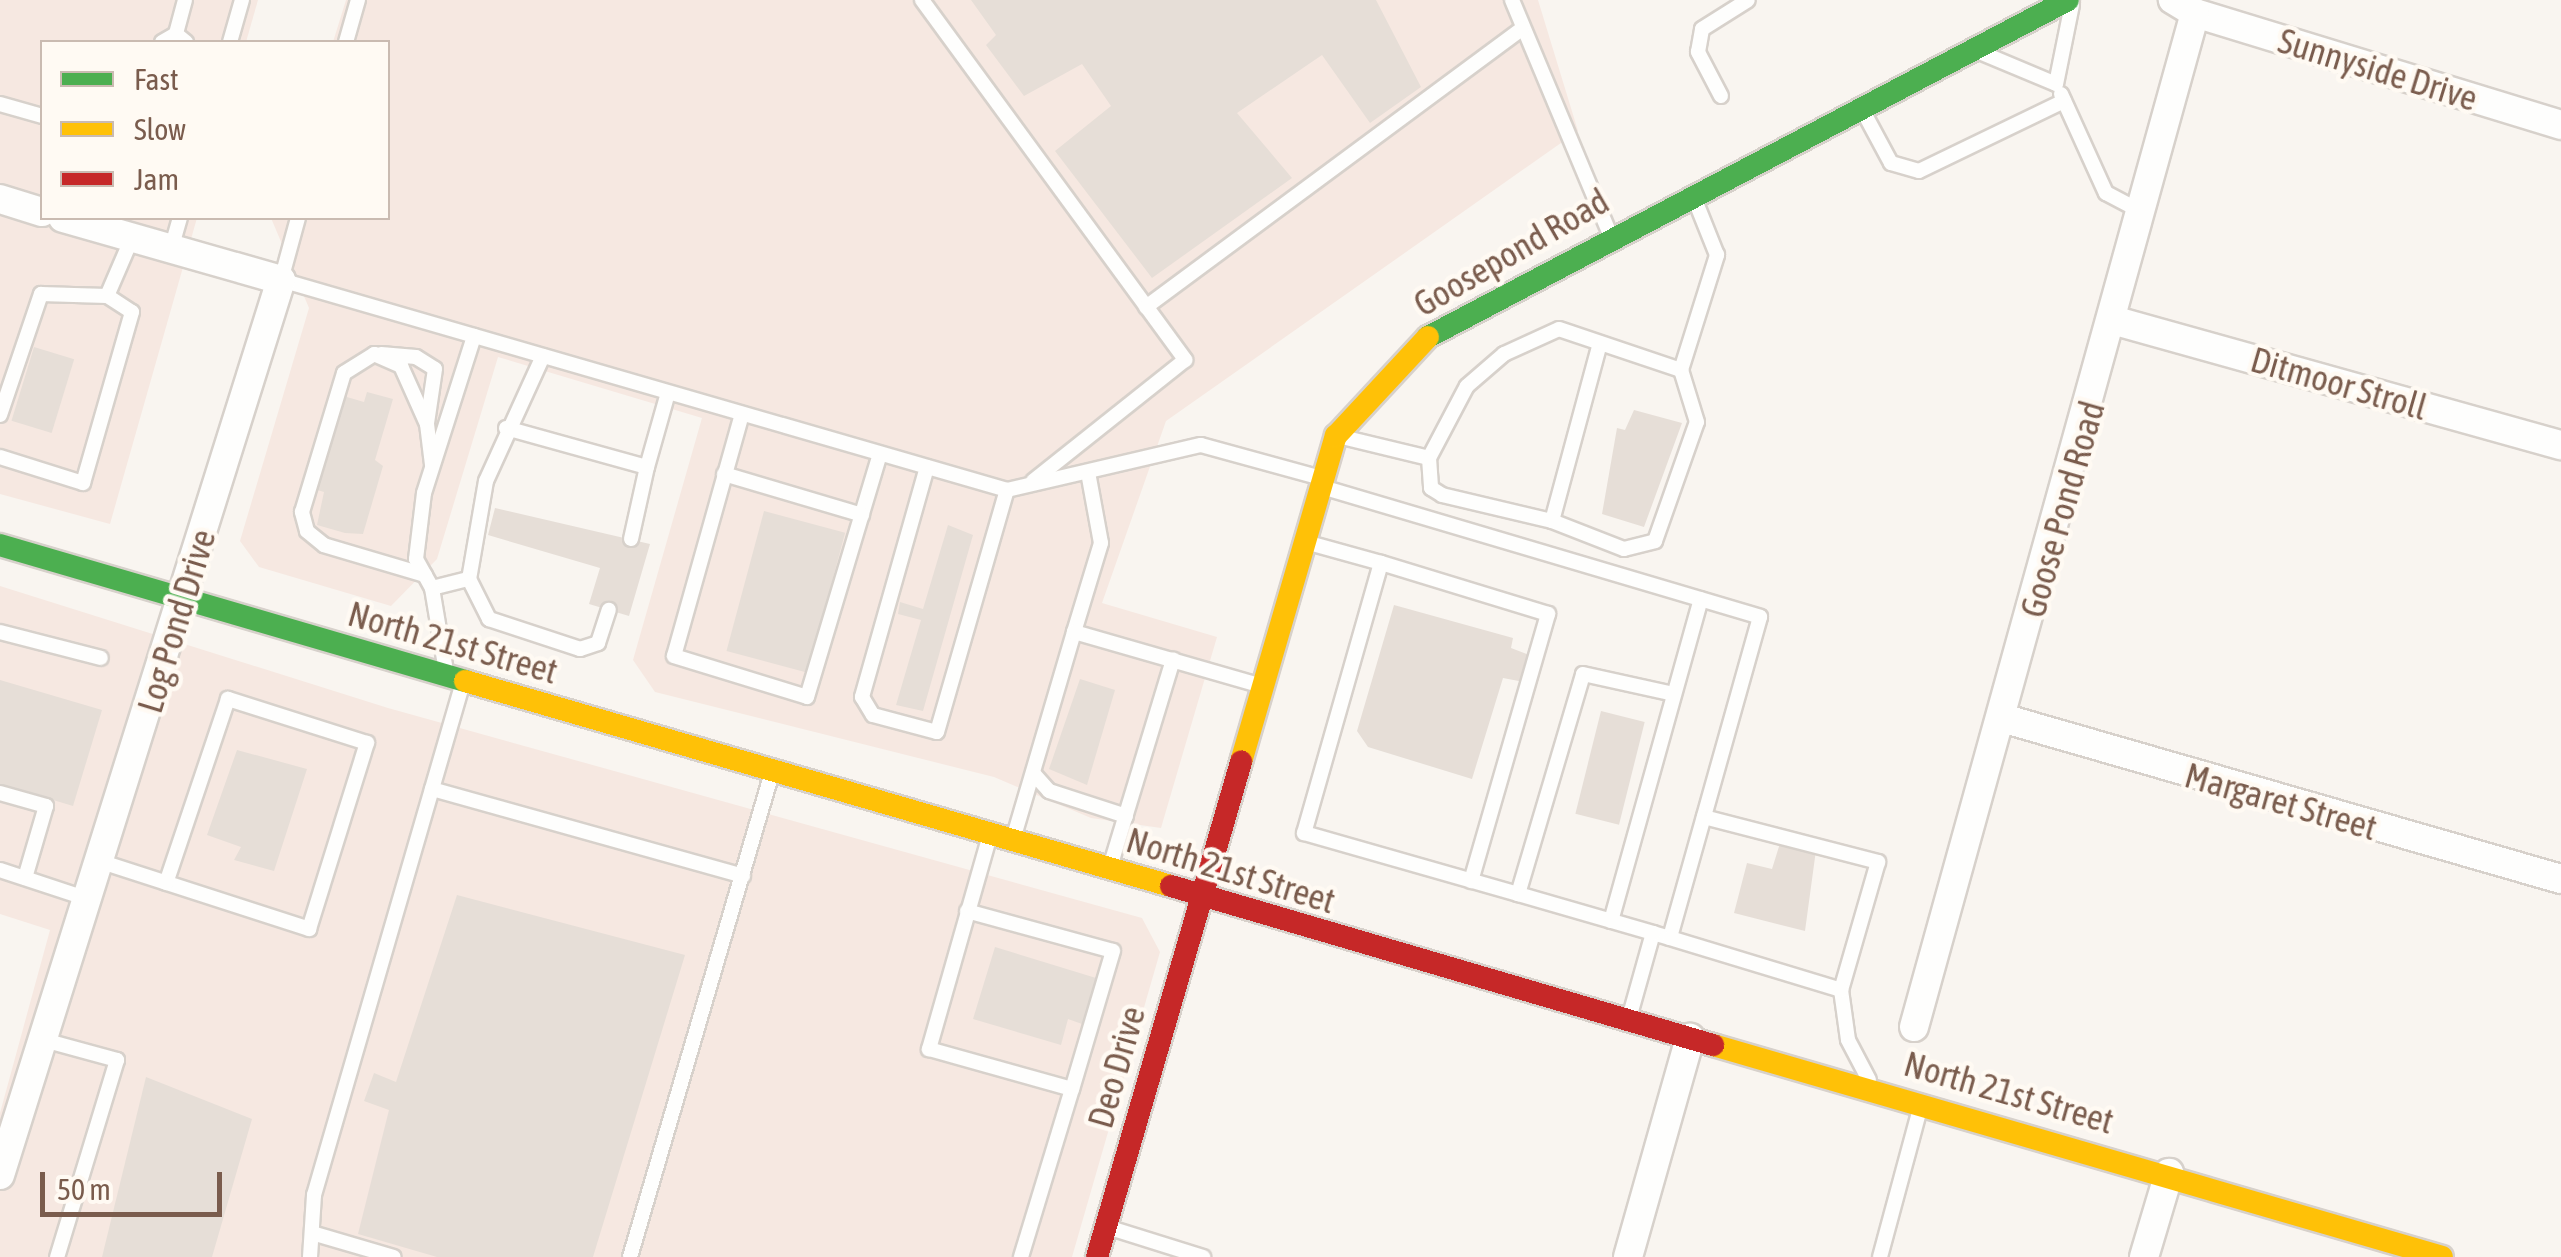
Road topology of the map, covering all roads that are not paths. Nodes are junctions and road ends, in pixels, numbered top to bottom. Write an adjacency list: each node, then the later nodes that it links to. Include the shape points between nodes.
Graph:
1 (185, 0): 10 (lane)
2 (242, 0): 11 (lane)
3 (358, 0): 12 (lane)
4 (922, 0): 33 (lane)
5 (1512, 0): 9 (lane)
6 (1748, 0): 15 (lane, via 1702,28 1698,52)
7 (2070, 0): 13 (main road, Goosepond Road); 14 (lane)
8 (2184, 7): 20 (street, Sunnyside Drive); 24 (street, Goose Pond Road)
9 (1522, 29): 28 (lane); 33 (lane)
10 (181, 38)
11 (231, 40)
12 (347, 40)
13 (1972, 49): 14 (lane); 18 (main road, Goosepond Road)
14 (2056, 84): 16 (lane)
15 (1721, 96)
16 (2064, 101): 18 (lane, via 1919,171 1892,163); 24 (lane, via 2106,194)
17 (0, 104): 19 (lane)
18 (1861, 106): 21 (main road, Goosepond Road)
19 (40, 115)
20 (2561, 125)
21 (1692, 193): 28 (main road, Goosepond Road); 39 (lane, via 1717,256)
22 (0, 199): 23 (street)
23 (40, 211)
24 (2144, 213): 34 (street, Goose Pond Road)
25 (70, 220): 29 (street)
26 (179, 220): 30 (lane)
27 (297, 220): 31 (lane)
28 (1610, 234): 45 (main road, Goosepond Road, via 1441,323)
29 (132, 238): 30 (street); 32 (lane)
30 (172, 249): 31 (street)
31 (280, 280): 35 (lane); 66 (street, Log Pond Drive)
32 (107, 296): 41 (lane, via 42,294); 48 (lane, via 132,312 83,483)
33 (1146, 307): 56 (lane, via 1185,360)
34 (2116, 321): 46 (street, Ditmoor Stroll); 76 (street, Goose Pond Road)
35 (474, 336): 38 (lane); 50 (lane)
36 (1600, 343): 39 (lane); 49 (lane, via 1558,330 1504,354 1467,386); 59 (lane)
37 (379, 354): 43 (lane, via 401,366); 43 (lane, via 416,356 435,369); 65 (lane, via 344,373 302,512 324,545)
38 (543, 356): 40 (lane); 44 (lane)
39 (1681, 370): 59 (lane, via 1697,422 1655,541 1624,549)
40 (668, 392): 42 (lane); 51 (lane)
41 (0, 414)
42 (742, 414): 47 (lane); 54 (lane)
43 (427, 424): 50 (lane)
44 (506, 428): 51 (lane); 64 (lane)
45 (1336, 436): 49 (lane); 55 (main road, Goosepond Road)
46 (2561, 446)
47 (880, 454): 52 (lane); 58 (lane)
48 (0, 458)
49 (1429, 458): 59 (lane, via 1431,488 1442,495)
50 (432, 466): 65 (lane, via 416,559)
51 (648, 467): 60 (lane)
52 (926, 467): 57 (lane); 57 (lane, via 862,697 874,715 936,732)
53 (1088, 472): 55 (lane, via 1201,445); 56 (lane); 70 (lane, via 1101,543)
54 (724, 474): 58 (lane); 58 (lane, via 674,656 807,696)
55 (1322, 483): 61 (main road, Goosepond Road); 67 (lane)
56 (1028, 486): 57 (lane)
57 (1007, 490)
58 (862, 515)
59 (1552, 521)
60 (630, 538)
61 (1305, 542): 63 (lane); 74 (main road, Goosepond Road)
62 (0, 545): 66 (main road, North 21st Street)
63 (1381, 563): 90 (lane, via 1548,614); 90 (lane, via 1304,833)
64 (469, 579): 65 (lane); 68 (lane, via 489,619 580,649 598,643)
65 (429, 581): 73 (lane)
66 (182, 598): 73 (main road, North 21st Street); 84 (street, Log Pond Drive)
67 (1701, 599): 75 (lane); 82 (lane, via 1760,617)
68 (609, 610)
69 (0, 632): 71 (lane)
70 (1074, 632): 72 (lane); 78 (lane)
71 (101, 658)
72 (1173, 659): 74 (lane); 81 (lane)
73 (455, 679): 77 (main road, North 21st Street); 79 (lane)
74 (1263, 686): 93 (main road, Goosepond Road)
75 (1674, 694): 92 (lane, via 1583,674); 96 (lane)
76 (2002, 718): 89 (street, Margaret Street); 101 (street, Goose Pond Road)
77 (772, 770): 83 (main road, North 21st Street); 87 (lane)
78 (1033, 773): 81 (lane, via 1049,790); 83 (lane)
79 (432, 790): 87 (lane); 110 (lane, via 314,1195)
80 (0, 793): 88 (lane, via 46,806)
81 (1126, 816): 85 (lane)
82 (1704, 817): 98 (lane); 99 (lane, via 1878,862)
83 (1002, 837): 85 (main road, North 21st Street); 95 (lane)
84 (102, 862): 91 (lane); 94 (street, Log Pond Drive)
85 (1110, 868): 93 (main road, North 21st Street)
86 (0, 870): 88 (lane)
87 (742, 876): 114 (lane)
88 (25, 878): 94 (lane)
89 (2561, 879)
90 (1471, 881): 92 (lane)
91 (166, 883): 91 (lane, via 309,930 367,742 228,699)
92 (1518, 894): 96 (lane)
93 (1202, 896): 100 (main road, North 21st Street); 109 (main road, Deo Drive)
94 (88, 899): 103 (street, Log Pond Drive)
95 (966, 912): 104 (lane, via 928,1049); 104 (lane, via 1113,951)
96 (1611, 921): 97 (lane)
97 (1653, 933): 98 (lane); 100 (lane)
98 (1670, 938): 99 (lane)
99 (1842, 990): 105 (lane, via 1848,1040)
100 (1628, 1021): 102 (main road, North 21st Street)
101 (1914, 1027)
102 (1690, 1038): 105 (main road, North 21st Street); 118 (street)
103 (40, 1039): 108 (street, Log Pond Drive); 111 (lane, via 117,1060)
104 (1072, 1089): 115 (lane)
105 (1874, 1090): 106 (main road, North 21st Street)
106 (1921, 1104): 107 (main road, North 21st Street); 119 (lane)
107 (2169, 1173): 120 (street); 121 (main road, North 21st Street)
108 (0, 1176)
109 (1106, 1226): 116 (main road, Deo Drive); 117 (lane)
110 (312, 1233): 112 (lane); 113 (lane)
111 (57, 1257)
112 (310, 1257)
113 (394, 1257)
114 (630, 1257)
115 (1022, 1257)
116 (1097, 1257)
117 (1203, 1257)
118 (1628, 1257)
119 (1880, 1257)
120 (2144, 1257)
121 (2442, 1257)

